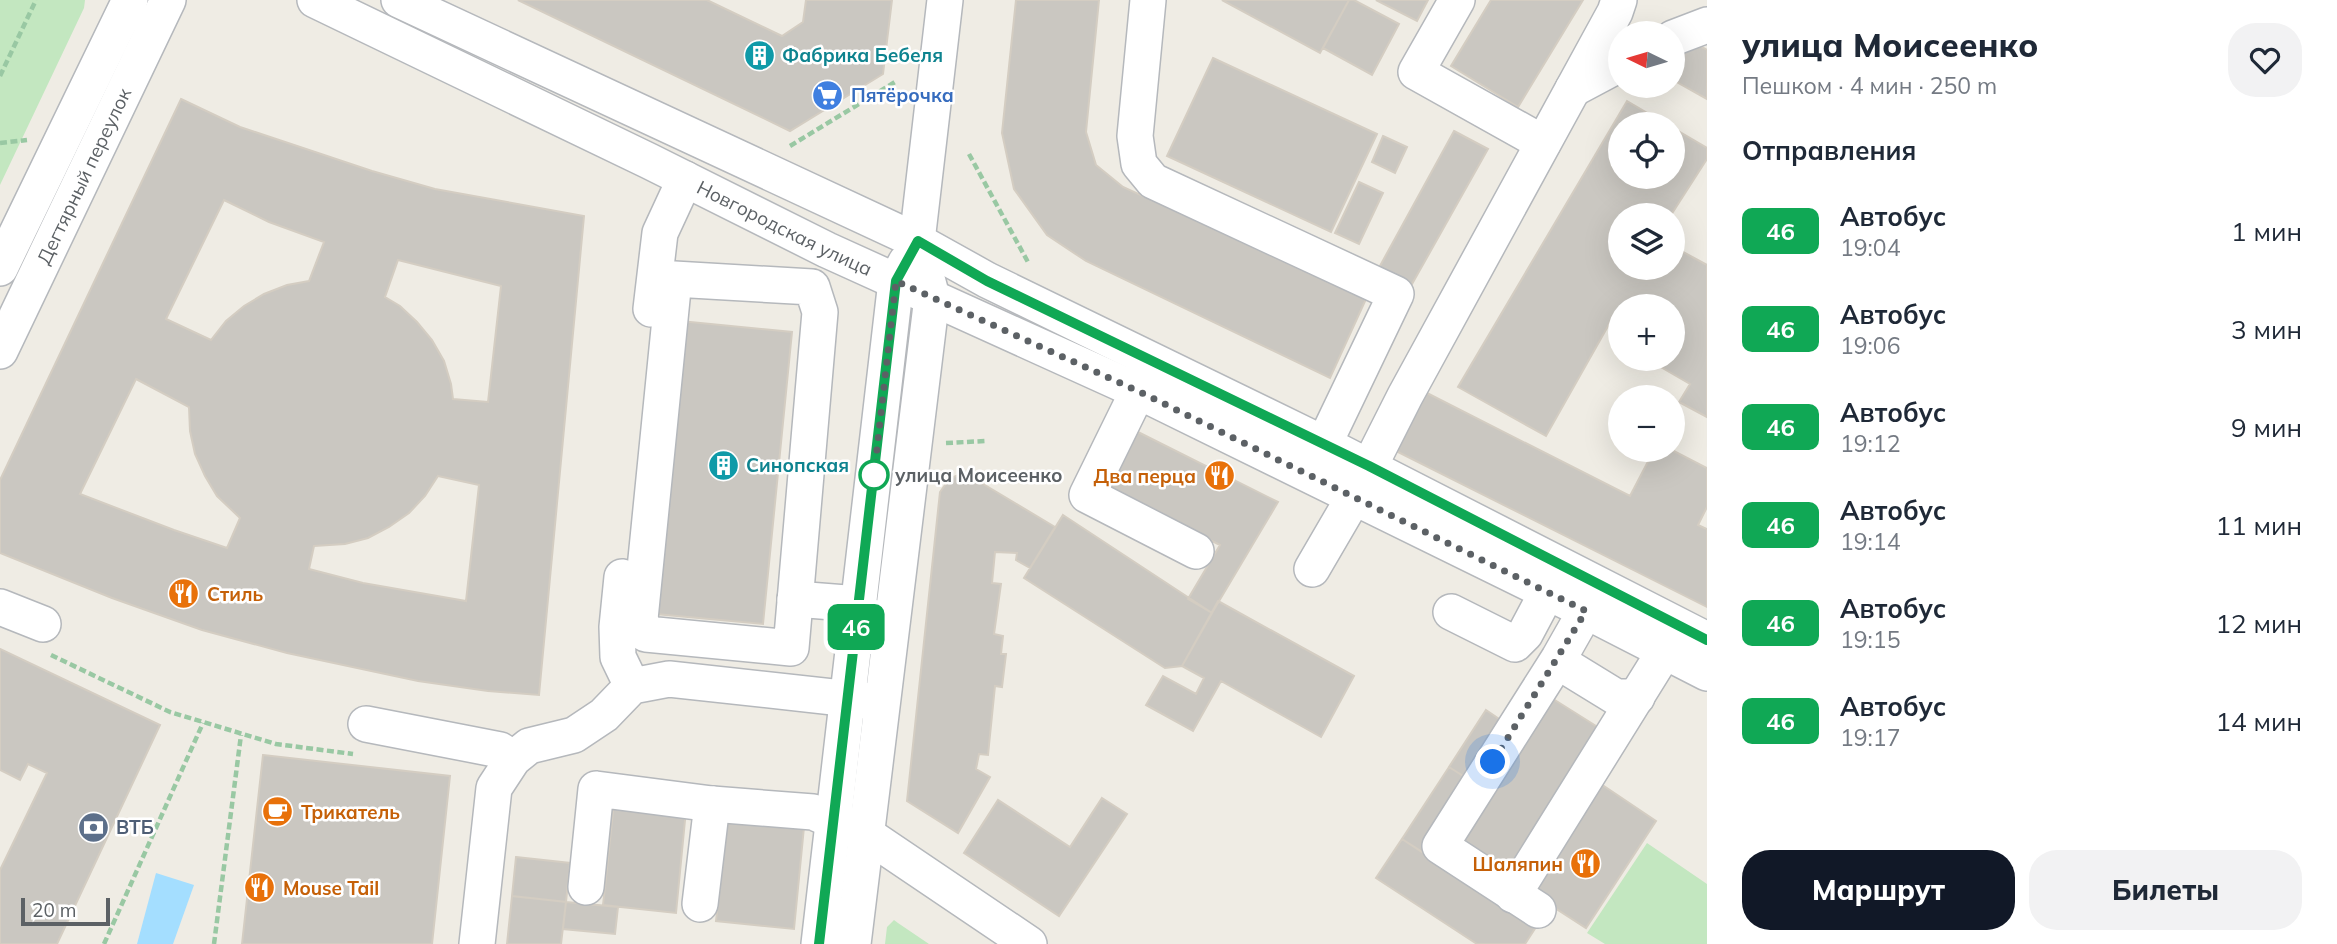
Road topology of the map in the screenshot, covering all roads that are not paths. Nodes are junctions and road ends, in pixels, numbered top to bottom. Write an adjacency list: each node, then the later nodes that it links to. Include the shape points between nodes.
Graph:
1 (130, 0): 16 (street, Дегтярный переулок)
2 (168, 0): 19 (street, Дегтярный переулок)
3 (315, 0): 14 (street, Новгородская улица)
4 (398, 0): 15 (street, Новгородская улица)
5 (945, 0): 15 (street)
6 (1148, 0): 21 (street, via 1135,136 1139,164 1153,181 1396,294)
7 (1457, 0): 13 (street, via 1416,72)
8 (1619, 0): 12 (street)
9 (1707, 25): 10 (street)
10 (1685, 33)
11 (1608, 70): 12 (street)
12 (1573, 89): 13 (street)
13 (1543, 143): 23 (street)
14 (685, 179): 17 (street, Новгородская улица); 36 (street, via 660,233 617,627 618,657)
15 (918, 241): 17 (street); 18 (street); 21 (street, Новгородская улица, via 987,281)
16 (0, 268)
17 (896, 281): 18 (street, Новгородская улица); 29 (street)
18 (932, 297): 20 (street, Новгородская улица); 39 (street)
19 (0, 351)
20 (1138, 391): 22 (street, Новгородская улица); 24 (street, via 1087,495)
21 (1324, 444): 22 (street); 23 (street, Новгородская улица)
22 (1309, 475): 23 (street, Новгородская улица)
23 (1362, 481): 25 (street); 26 (street, Новгородская улица)
24 (1196, 551)
25 (1312, 569)
26 (1555, 579): 27 (street, Новгородская улица); 31 (street, via 1525,634 1515,643)
27 (1593, 598): 33 (street, Новгородская улица); 37 (street, via 1440,846 1526,902)
28 (795, 599): 28 (street, via 820,312 812,286 674,279 640,619 646,634 791,648); 29 (street)
29 (859, 604): 38 (street)
30 (0, 607): 32 (street)
31 (1451, 612)
32 (46, 639)
33 (1684, 639): 35 (street, Новгородская улица); 37 (street)
34 (1572, 670): 37 (street, via 1616,697)
35 (1707, 673)
36 (632, 686): 38 (street, via 669,679); 41 (street, via 604,715 575,735 529,746)
37 (1637, 697)
38 (848, 699): 39 (street); 43 (street)
39 (883, 702): 44 (street)
40 (361, 739): 41 (street, via 500,750)
41 (513, 759): 47 (street, via 494,788)
42 (712, 804): 43 (street, via 813,812); 45 (street, via 596,789); 46 (street)
43 (833, 820): 44 (street); 48 (street)
44 (866, 834): 49 (street); 50 (street)
45 (586, 887)
46 (700, 904)
47 (477, 944)
48 (819, 944)
49 (853, 944)
50 (1030, 944)

